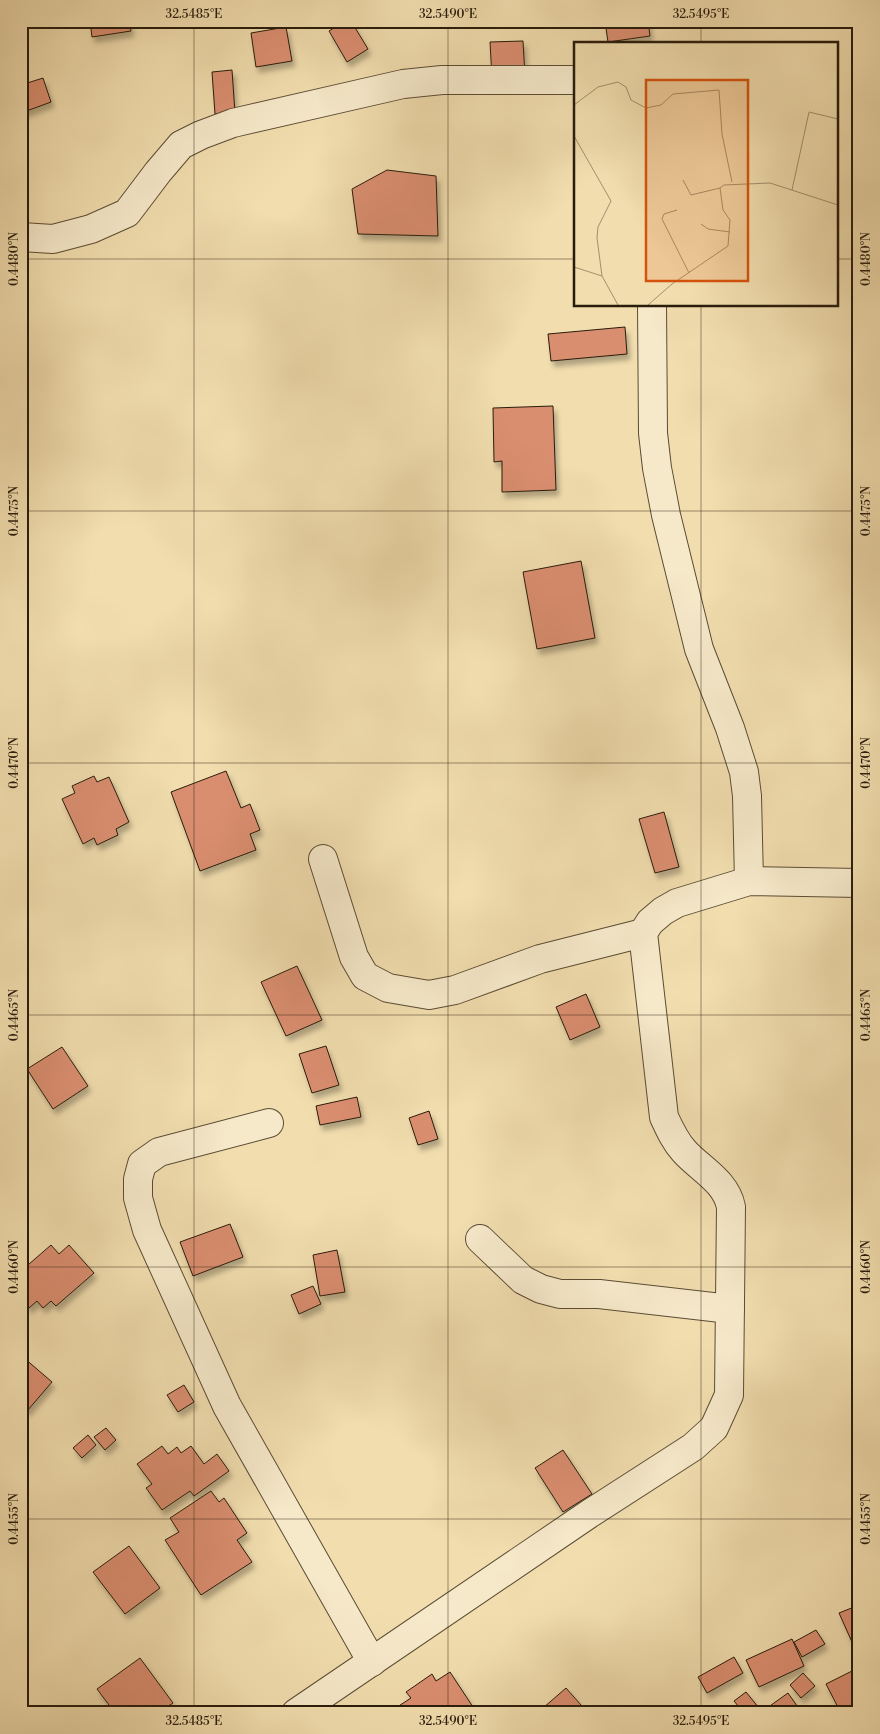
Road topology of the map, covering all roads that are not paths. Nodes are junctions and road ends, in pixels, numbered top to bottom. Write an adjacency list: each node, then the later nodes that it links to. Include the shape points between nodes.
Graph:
1 (574, 80): 2 (street, via 442,80 403,84 233,122 181,145 127,213 91,229 53,239)
2 (21, 237)
3 (652, 306): 5 (street, via 653,433 657,468 699,649 744,772)
4 (323, 859): 7 (street, via 354,957 365,976 388,988 429,995 455,990 540,959)
5 (749, 881): 6 (street); 7 (street, via 676,903 650,922)
6 (859, 883)
7 (643, 933): 10 (street, via 664,1117 673,1137 685,1152 724,1189 729,1198)
8 (269, 1123): 11 (street, via 159,1152 142,1164 138,1198 147,1230 227,1406)
9 (480, 1239): 10 (street, via 523,1280 541,1289 560,1294 599,1294)
10 (730, 1309): 11 (street, via 729,1396 714,1428 693,1447)
11 (372, 1662): 12 (street)
12 (296, 1713)

